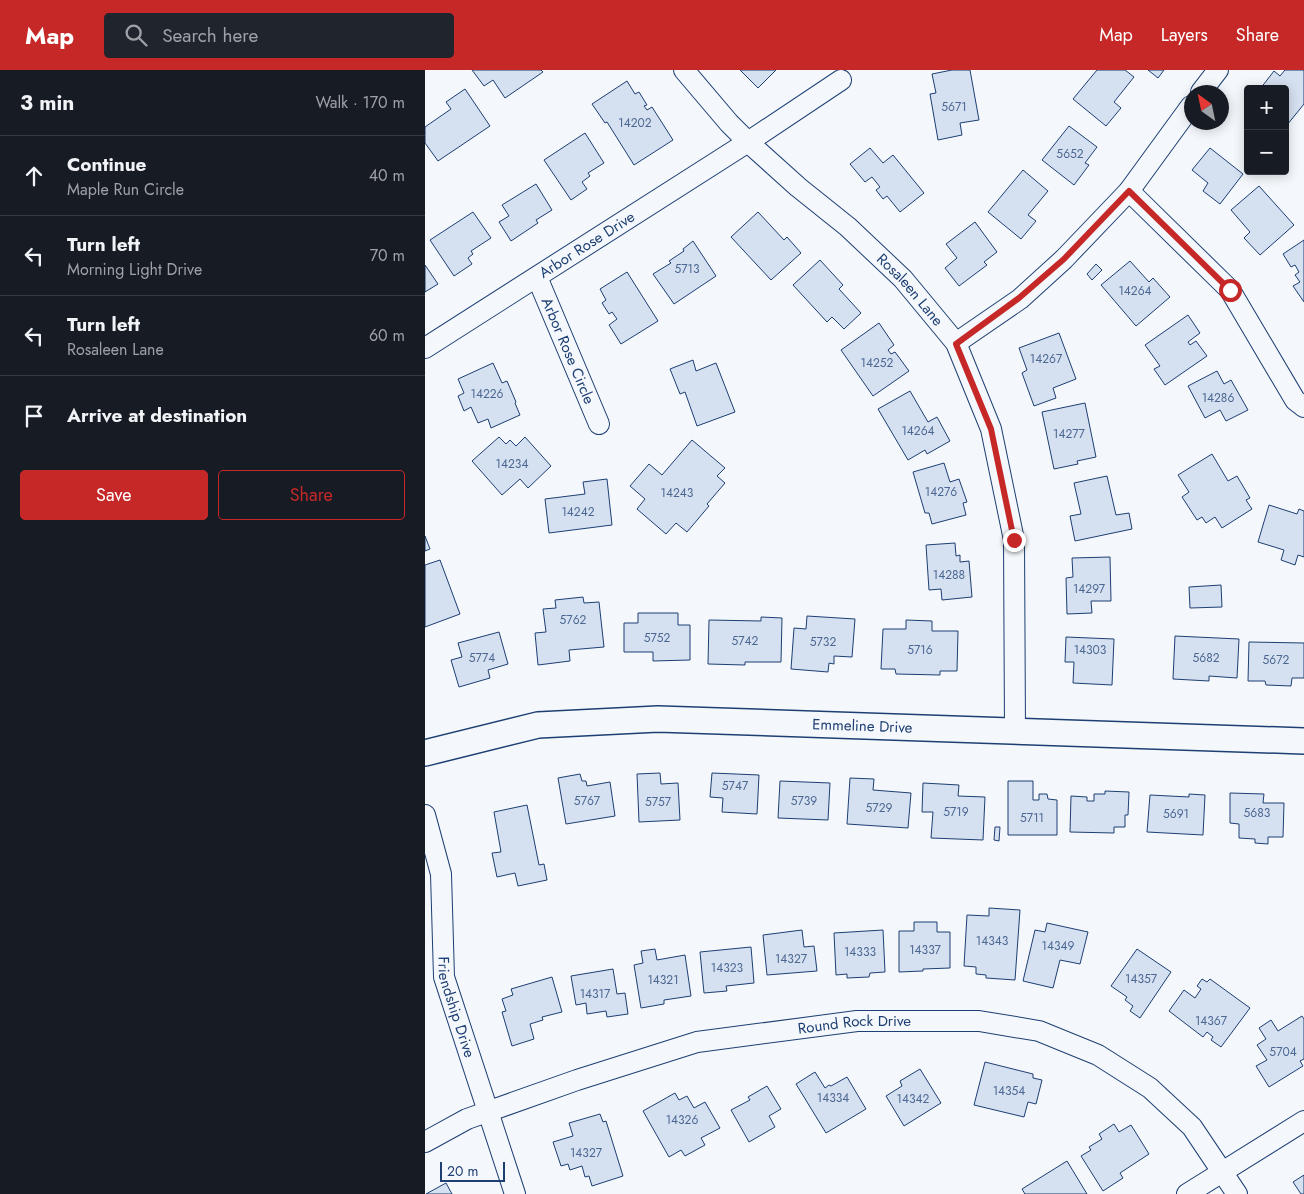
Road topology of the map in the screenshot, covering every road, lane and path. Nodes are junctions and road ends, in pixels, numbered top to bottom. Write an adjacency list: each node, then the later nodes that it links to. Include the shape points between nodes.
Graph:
1 (684, 70): 6 (street, Rosaleen Lane)
2 (1218, 70): 4 (street)
3 (841, 80): 6 (street, Arbor Rose Drive)
4 (1206, 85)
5 (1184, 116): 7 (street)
6 (749, 142): 8 (street, Arbor Rose Drive); 9 (street, Rosaleen Lane, via 903,279)
7 (1129, 191): 9 (street, via 1064,259 1019,298); 11 (street, via 1230,290 1295,400)
8 (537, 277): 10 (street, Arbor Rose Drive); 12 (street, Arbor Rose Circle)
9 (956, 344): 13 (street, Rosaleen Lane, via 991,429 1014,540)
10 (425, 348)
11 (1304, 407)
12 (599, 424)
13 (1015, 730): 14 (street, Emmeline Drive); 15 (street, Emmeline Drive, via 658,719 538,726)
14 (1304, 741)
15 (425, 753)
16 (425, 815): 17 (street, Friendship Drive, via 441,874 444,977)
17 (488, 1112): 19 (street, Round Rock Drive, via 467,1119); 20 (street, Round Rock Drive, via 697,1042 857,1021 979,1021 1039,1031 1098,1055 1150,1088 1192,1127); 21 (street, Friendship Drive)
18 (1304, 1121): 20 (street)
19 (425, 1142)
20 (1223, 1172): 22 (street); 23 (street, Round Rock Drive)
21 (515, 1194)
22 (1187, 1194)
23 (1237, 1194)

